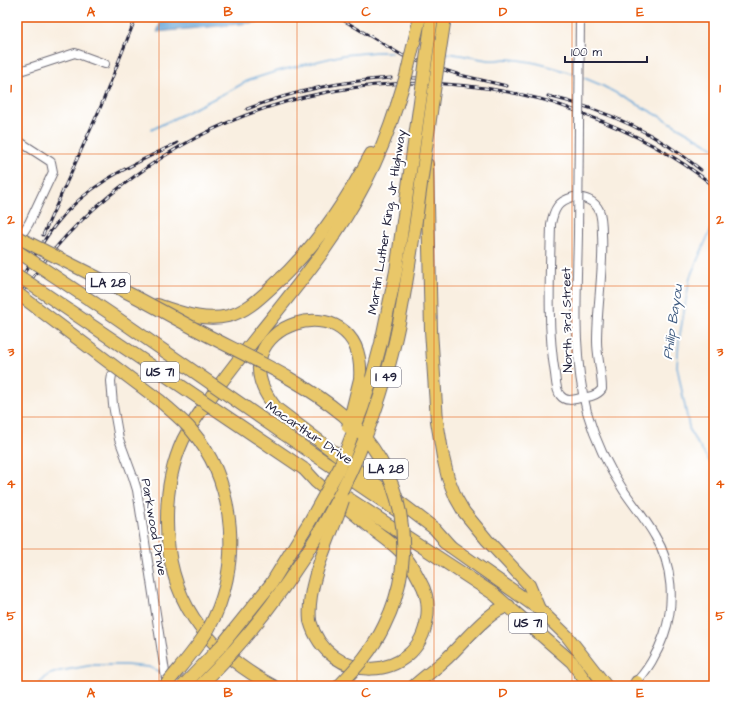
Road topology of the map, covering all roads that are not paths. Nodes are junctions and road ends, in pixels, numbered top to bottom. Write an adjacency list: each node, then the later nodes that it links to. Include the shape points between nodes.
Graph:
1 (420, 17): 7 (highway, bridge)
2 (432, 17): 19 (highway, Martin Luther King, Jr Highway / I 49, bridge, via 390,303 363,406)
3 (445, 17): 9 (highway, Martin Luther King, Jr Highway / I 49, bridge)
4 (580, 17): 17 (street, North 3rd Street, bridge, via 577,341)
5 (105, 64): 6 (street, via 75,53)
6 (17, 72)
7 (397, 105): 15 (highway, bridge, via 359,178 333,219 298,262 252,305 228,316 210,318 184,314); 30 (highway, via 384,145 351,209 320,255 226,375 189,429 176,457 170,486 167,534 177,587 188,610 209,638 245,669)
8 (17, 140): 11 (street, via 51,162 53,172)
9 (427, 144): 20 (highway, Martin Luther King, Jr Highway / I 49, bridge, via 406,294 398,331 367,435); 23 (highway, bridge, via 431,330 437,421 443,457 464,512 529,586)
10 (17, 237): 15 (highway, LA 28, bridge)
11 (17, 242)
12 (17, 251): 21 (highway, Macarthur Drive / US 71, bridge)
13 (17, 275): 18 (highway, US 71, bridge)
14 (17, 293): 27 (highway, bridge, via 159,400 192,431 212,461 228,512 230,529 229,564 225,584 216,614 208,629)
15 (137, 298): 31 (highway, LA 28, bridge, via 289,377 314,393 361,431 388,472 401,513 401,576 378,638 365,658)
16 (112, 375): 27 (street, Parkwood Drive, via 110,381 113,405 119,439 136,490)
17 (584, 398): 17 (street, via 600,393 602,389 597,342 603,265 602,226 595,205 585,198 573,197 561,202 556,208 551,224 551,340 559,393 565,399); 26 (street, North 3rd Street, via 592,427 606,460 623,490 656,537 668,569 671,591 666,628 654,657)
18 (304, 469): 20 (highway, bridge, via 316,482 400,551 421,581 427,596 424,629 417,644 405,657 381,668 361,669 334,658 320,645 310,621 309,601 313,582 341,505); 22 (highway, US 71)
19 (338, 469): 21 (highway, bridge, via 360,379 358,352 353,341 336,326 316,320 303,321 283,328 267,342 262,351 260,374 267,397 276,408 435,529); 28 (highway, Martin Luther King, Jr Highway / I 49, bridge, via 271,584 222,645)
20 (352, 469): 29 (highway, Martin Luther King, Jr Highway / I 49, bridge, via 297,570 244,639)
21 (450, 546): 23 (highway, Macarthur Drive / US 71)
22 (509, 606): 24 (highway, US 71); 25 (highway, via 501,608 489,617 446,660)
23 (538, 609): 35 (highway, Macarthur Drive / US 71, via 567,636)
24 (572, 662): 33 (highway); 34 (highway, US 71)
25 (416, 684): 32 (highway)
26 (634, 685)
27 (166, 686)
28 (183, 686)
29 (200, 686)
30 (273, 686)
31 (339, 686)
32 (407, 686)
33 (585, 686)
34 (589, 686)
35 (606, 686)

